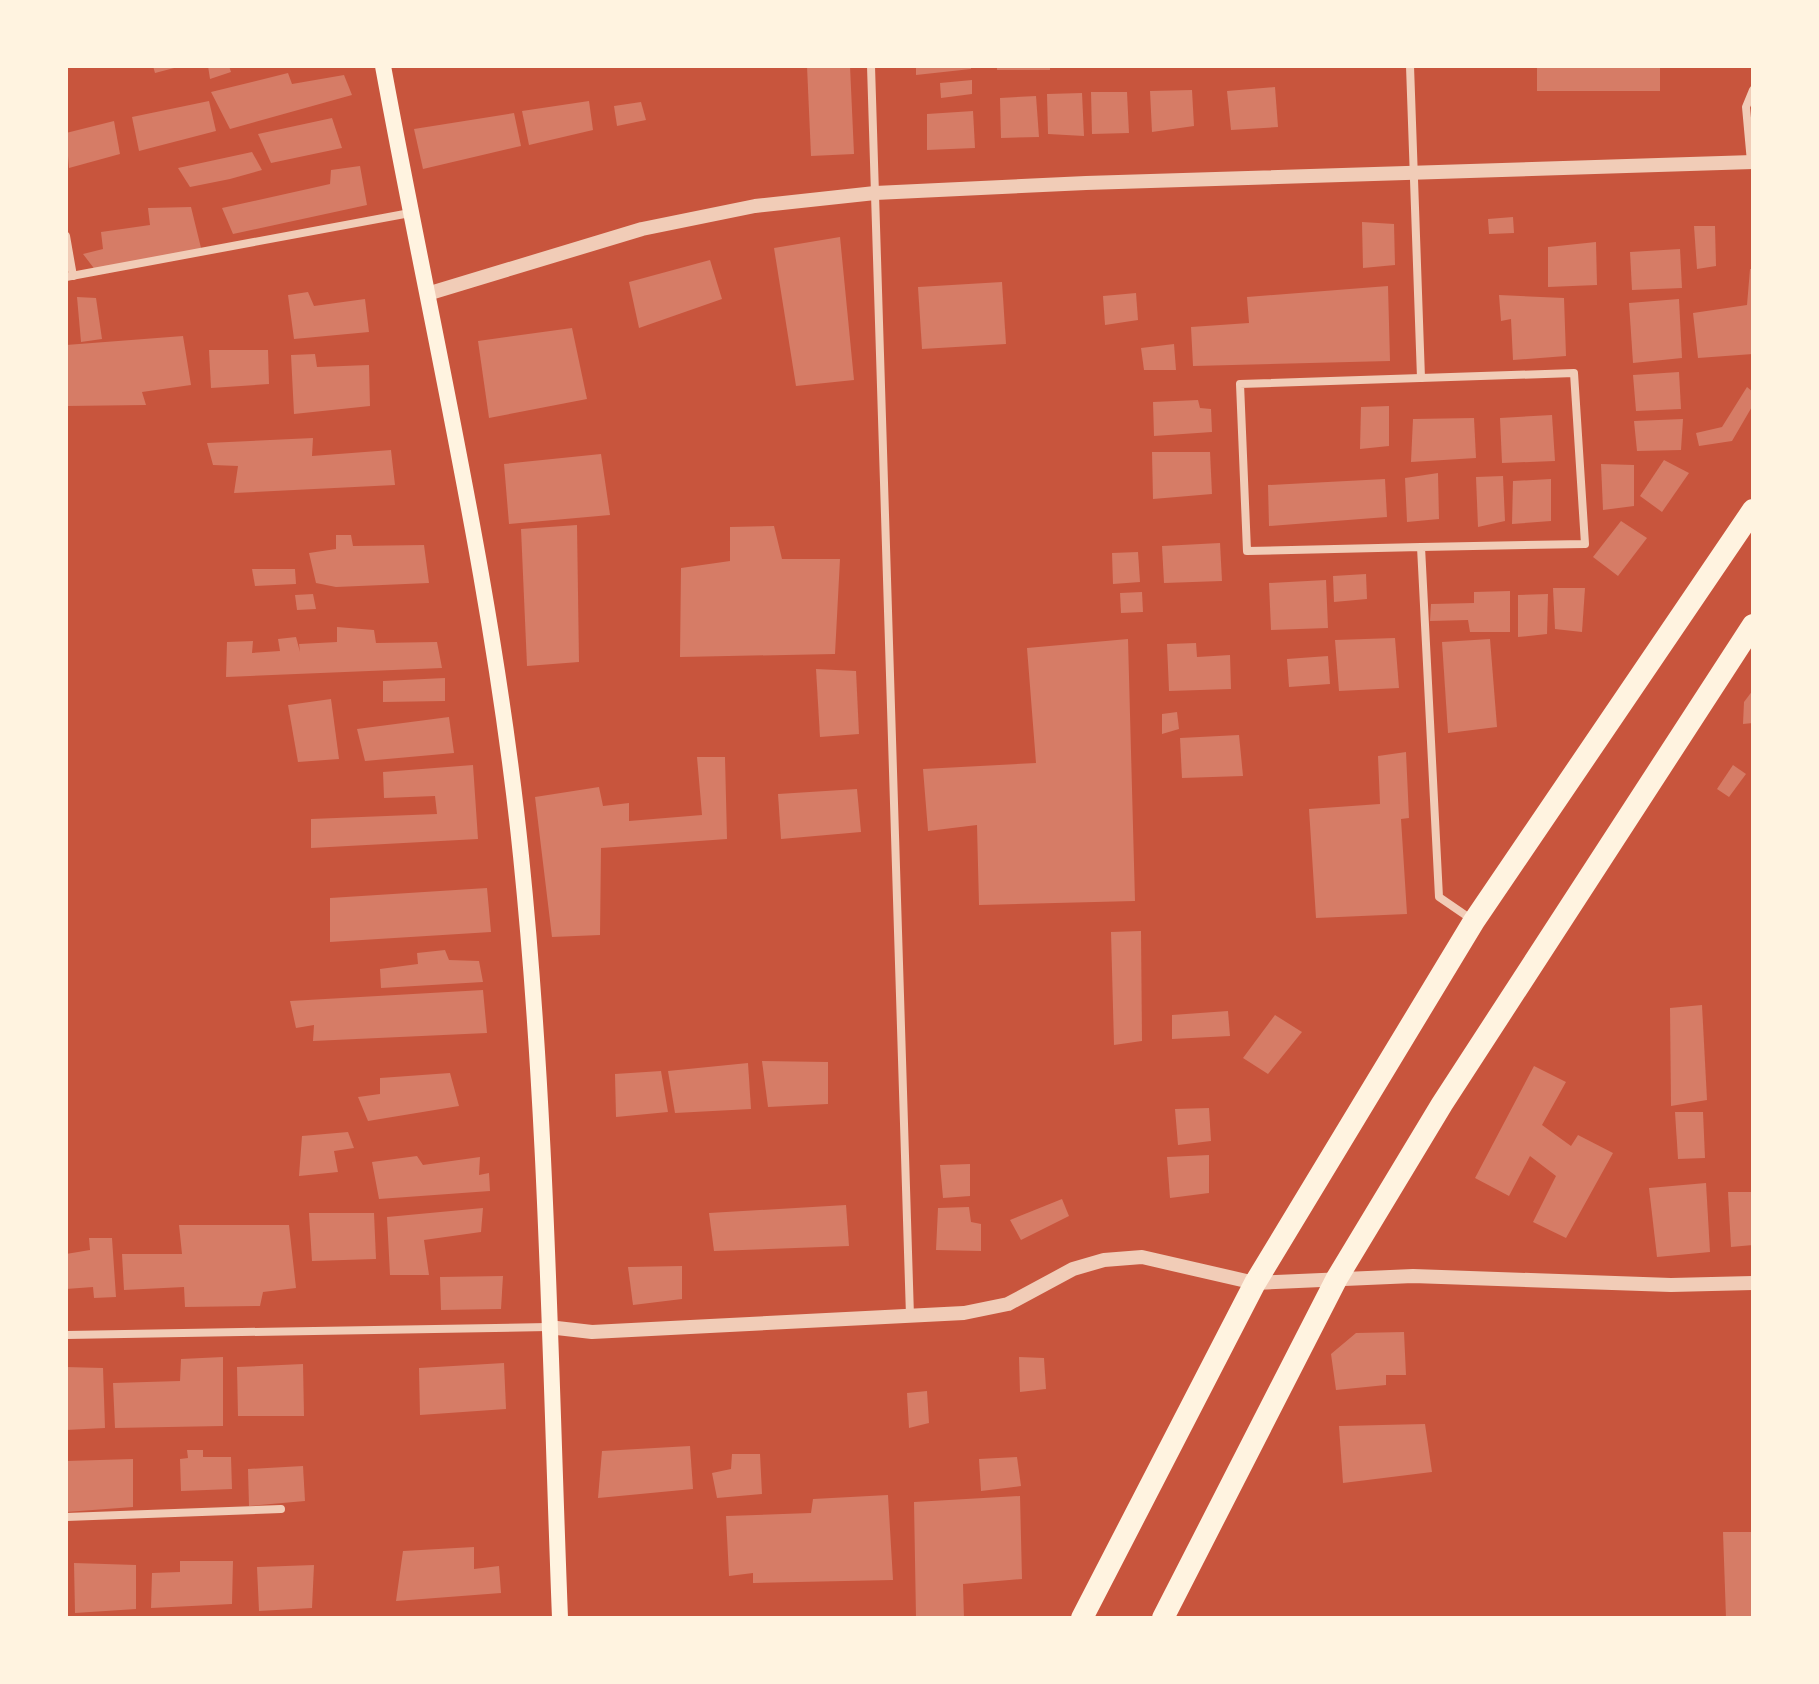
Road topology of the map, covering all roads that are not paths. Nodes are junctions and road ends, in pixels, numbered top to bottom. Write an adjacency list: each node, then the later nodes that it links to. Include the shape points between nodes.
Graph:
1 (383, 66): 8 (main road)
2 (871, 66): 7 (street)
3 (1410, 66): 6 (street)
4 (1753, 90): 5 (street, via 1746,107)
5 (1752, 162): 6 (street)
6 (1415, 172): 7 (street); 12 (street)
7 (875, 193): 11 (street, via 755,206 642,229); 20 (street)
8 (410, 213): 10 (street); 11 (main road)
9 (66, 236): 10 (street)
10 (69, 276)
11 (427, 294): 21 (main road, via 494,660 521,855 541,1115)
12 (1421, 378): 14 (street, via 1574,373 1585,544); 14 (street, via 1240,384 1247,551)
13 (1753, 510): 16 (highway)
14 (1421, 547): 16 (street, via 1439,897)
15 (1753, 625): 17 (highway, via 1442,1104)
16 (1474, 921): 18 (highway)
17 (1337, 1278): 18 (street); 19 (street); 27 (highway)
18 (1255, 1283): 20 (street, via 1142,1257 1104,1260 1073,1269 1008,1304); 26 (highway)
19 (1753, 1283)
20 (910, 1316): 21 (street, via 592,1332)
21 (548, 1327): 22 (street); 25 (main road)
22 (66, 1335)
23 (281, 1509): 24 (street)
24 (66, 1517)
25 (560, 1618)
26 (1082, 1618)
27 (1163, 1618)

